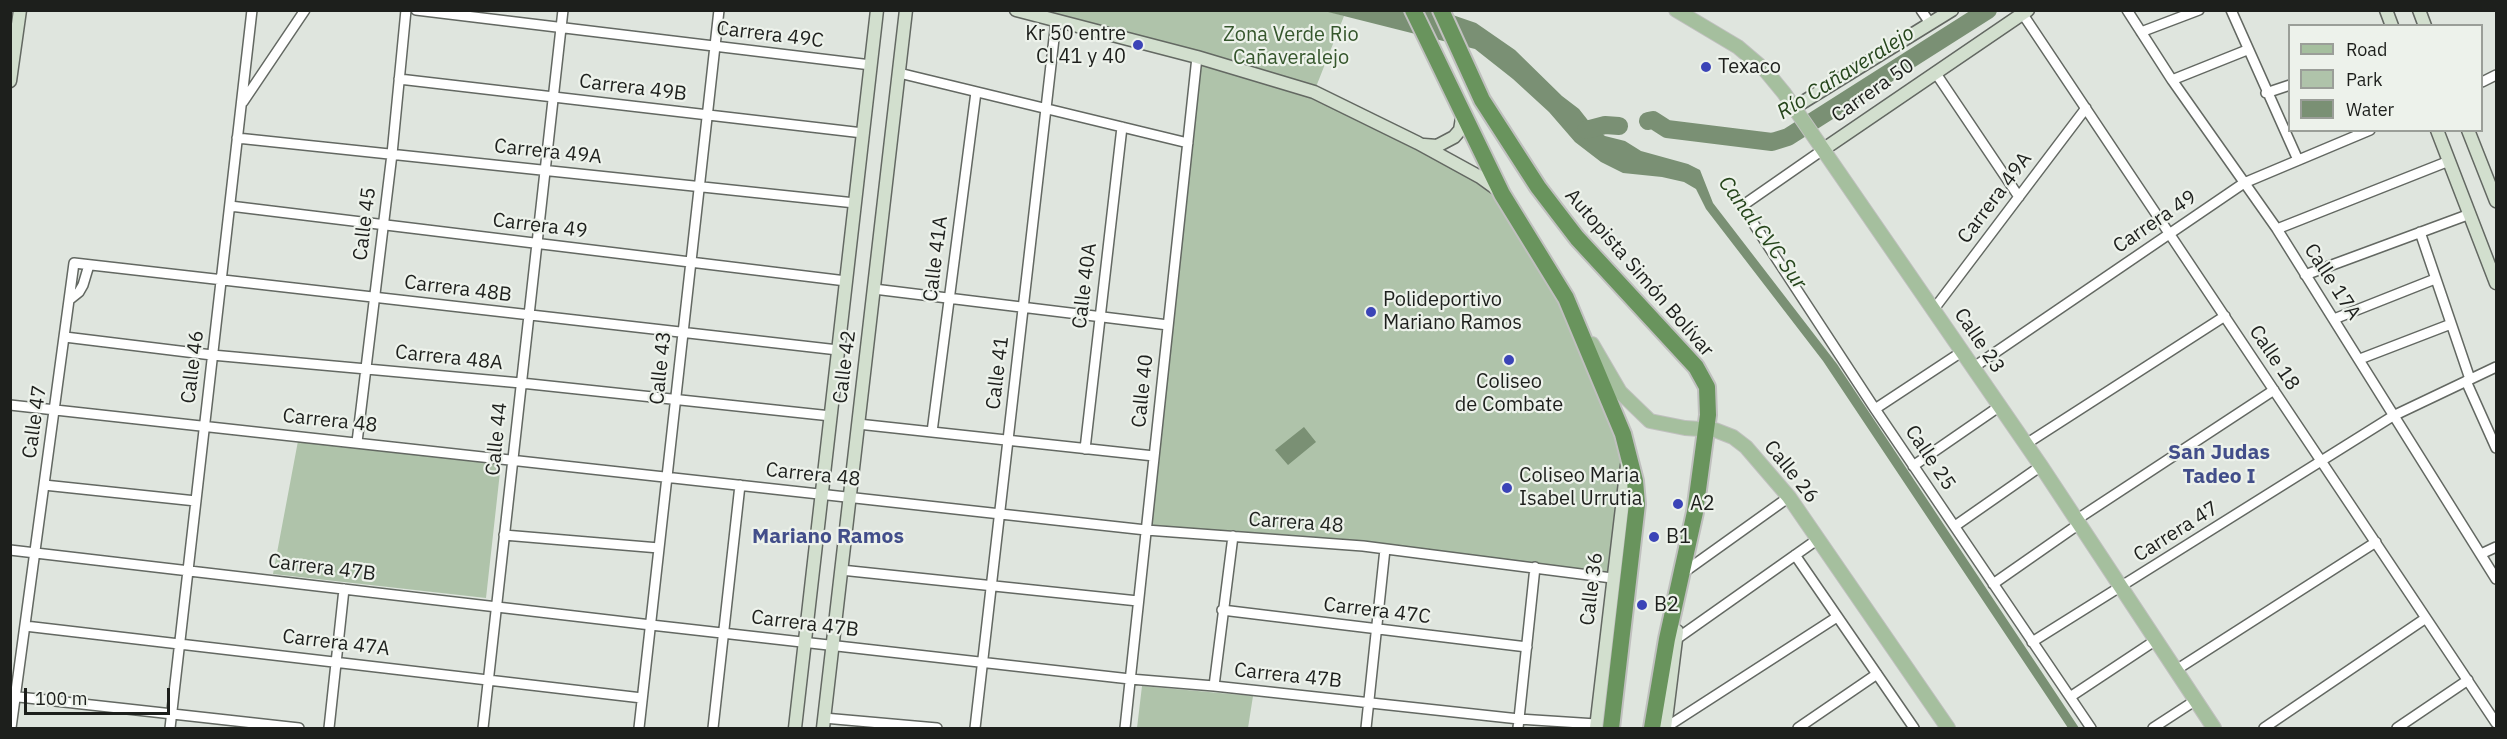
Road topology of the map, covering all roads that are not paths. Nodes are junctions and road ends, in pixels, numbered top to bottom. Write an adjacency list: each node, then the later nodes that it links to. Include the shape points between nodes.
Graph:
1 (20, 10): 32 (street)
2 (252, 10): 37 (street, Calle 46)
3 (305, 10): 37 (street)
4 (406, 10): 30 (street, Calle 45)
5 (416, 10): 22 (street, Carrera 49C)
6 (563, 10): 22 (street, Calle 44)
7 (719, 10): 24 (street, Calle 43)
8 (877, 10): 27 (street, Calle 42)
9 (906, 10): 29 (street, Calle 42)
10 (1016, 10): 20 (street)
11 (1413, 10): 40 (highway)
12 (1441, 10): 105 (highway, Autopista Simón Bolívar, via 1482,100 1538,187 1577,238 1696,367 1707,387)
13 (1676, 10): 41 (main road, Calle 23, via 1738,46 1765,70)
14 (1921, 10): 21 (street)
15 (1952, 10): 21 (street, Carrera 50)
16 (2127, 10): 23 (street, Calle 17A)
17 (2199, 10): 23 (street)
18 (2231, 10): 25 (street)
19 (2025, 12): 28 (street, Carrera 50); 39 (street, Calle 18)
20 (1056, 21): 26 (street); 38 (street, Calle 41)
21 (1930, 23): 41 (street, Carrera 50)
22 (561, 28): 24 (street, Carrera 49C); 36 (street, Calle 44)
23 (2141, 32): 31 (street, Calle 17A)
24 (715, 46): 27 (street, Carrera 49C); 42 (street, Calle 43)
25 (2247, 50): 31 (street); 35 (street)
26 (1197, 57): 49 (street, Calle 40); 50 (street, via 1314,92)
27 (871, 65): 47 (street, Calle 42)
28 (1935, 72): 51 (street, Carrera 50); 59 (street)
29 (899, 73): 34 (street); 78 (street, Calle 42)
30 (399, 79): 36 (street, Carrera 49B); 52 (street, Calle 45)
31 (2172, 80): 56 (street, Calle 17A)
32 (10, 81)
33 (2288, 85): 35 (street)
34 (976, 92): 38 (street); 80 (street, Calle 41A)
35 (2266, 93): 53 (street)
36 (553, 97): 42 (street, Carrera 49B); 55 (street, Calle 44)
37 (241, 104): 48 (street, Calle 46)
38 (1046, 108): 43 (street); 83 (street, Calle 41)
39 (2086, 108): 59 (street, Carrera 49A); 68 (street, Calle 18)
40 (1463, 111): 50 (street, via 1460,130 1446,143); 58 (highway)
41 (1798, 112): 51 (main road, Calle 23)
42 (708, 115): 47 (street, Carrera 49B); 57 (street, Calle 43)
43 (1122, 127): 49 (street); 86 (street, Calle 40A)
44 (2365, 132): 53 (street, Carrera 49)
45 (2438, 132): 54 (street)
46 (2469, 132): 60 (street)
47 (863, 133): 61 (street, Calle 42)
48 (237, 138): 52 (street, Carrera 49A); 62 (street, Calle 46)
49 (1188, 143): 90 (street, Calle 40)
50 (1418, 143): 58 (street, via 1480,177)
51 (1822, 145): 63 (street, Carrera 50); 84 (main road, Calle 23)
52 (392, 154): 55 (street, Carrera 49A); 65 (street, Calle 45)
53 (2298, 160): 56 (street, Carrera 49)
54 (2449, 161): 64 (street); 66 (street)
55 (545, 170): 57 (street, Carrera 49A); 69 (street, Calle 44)
56 (2244, 183): 66 (street, Calle 17A); 68 (street, Carrera 49)
57 (700, 187): 61 (street, Carrera 49A); 70 (street, Calle 43)
58 (1502, 194): 81 (highway)
59 (2019, 197): 84 (street, Carrera 49A)
60 (2496, 201)
61 (855, 203): 76 (street, Calle 42)
62 (230, 206): 65 (street, Carrera 49); 75 (street, Calle 46)
63 (1742, 206): 107 (street, Calle 25)
64 (2470, 214): 67 (street); 77 (street)
65 (384, 225): 69 (street, Carrera 49); 79 (street, Calle 45)
66 (2277, 229): 73 (street, Calle 17A)
67 (2420, 232): 73 (street); 74 (street)
68 (2169, 233): 87 (street, Calle 18); 97 (street, Carrera 49)
69 (537, 243): 70 (street, Carrera 49); 85 (street, Calle 44)
70 (691, 262): 76 (street, Carrera 49); 91 (street, Calle 43)
71 (74, 263): 72 (street, Carrera 48B); 82 (street, Calle 47)
72 (89, 265): 75 (street, Carrera 48B); 82 (street, via 83,285)
73 (2306, 275): 88 (street, Calle 17A)
74 (2435, 279): 88 (street); 89 (street)
75 (221, 280): 79 (street, Carrera 48B); 95 (street, Calle 46)
76 (846, 281): 93 (street, Calle 42)
77 (2496, 283)
78 (874, 289): 80 (street); 111 (street, Calle 42)
79 (374, 297): 85 (street, Carrera 48B); 99 (street, Calle 45)
80 (949, 298): 83 (street); 115 (street, Calle 41A)
81 (1566, 298): 113 (main road, Calle 26, via 1628,402 1650,421); 121 (highway, via 1623,434)
82 (69, 300): 92 (street, Calle 47)
83 (1023, 307): 86 (street); 116 (street, Calle 41)
84 (1934, 309): 94 (main road, Calle 23)
85 (529, 315): 91 (street, Carrera 48B); 101 (street, Calle 44)
86 (1100, 316): 90 (street); 120 (street, Calle 40A)
87 (2224, 316): 102 (street, Calle 18); 118 (street)
88 (2334, 319): 96 (street, Calle 17A)
89 (2451, 324): 96 (street); 100 (street)
90 (1168, 325): 122 (street, Calle 40)
91 (683, 333): 93 (street, Carrera 48B); 103 (street, Calle 43)
92 (65, 337): 95 (street, Carrera 48A); 108 (street, Calle 47)
93 (838, 350): 109 (street, Calle 42)
94 (1963, 351): 97 (main road, Calle 23); 107 (street)
95 (212, 355): 99 (street, Carrera 48A); 112 (street, Calle 46)
96 (2360, 359): 110 (street, Calle 17A)
97 (1974, 367): 106 (main road, Calle 23)
98 (2496, 367): 100 (street, Carrera 47)
99 (367, 368): 101 (street, Carrera 48A); 117 (street, Calle 45)
100 (2468, 380): 110 (street, Carrera 47); 119 (street)
101 (521, 383): 103 (street, Carrera 48A); 123 (street, Calle 44)
102 (2274, 390): 124 (street, Calle 18); 136 (street)
103 (676, 399): 109 (street, Carrera 48A); 127 (street, Calle 43)
104 (10, 405): 108 (street, Carrera 48)
105 (1709, 406): 113 (main road); 114 (highway, Autopista Simón Bolívar)
106 (2000, 406): 118 (main road, Calle 23); 125 (street)
107 (1875, 409): 125 (street, Calle 25)
108 (55, 410): 112 (street, Carrera 48); 128 (street, Calle 47)
109 (831, 416): 130 (street, Calle 42)
110 (2393, 416): 124 (street, Carrera 47); 148 (street, Calle 17A)
111 (858, 424): 115 (street); 132 (street, Calle 42)
112 (204, 425): 117 (street, Carrera 48); 133 (street, Calle 46)
113 (1685, 428): 114 (main road, Calle 26)
114 (1706, 429): 131 (main road, Calle 26, via 1733,436); 134 (highway, Autopista Simón Bolívar)
115 (932, 432): 116 (street)
116 (1008, 440): 120 (street); 135 (street, Calle 41)
117 (357, 442): 123 (street, Carrera 48)
118 (2026, 444): 126 (main road, Calle 23)
119 (2496, 448)
120 (1085, 449): 122 (street)
121 (1627, 454): 154 (street, Calle 36); 194 (highway, via 1637,504)
122 (1154, 456): 138 (street, Calle 40)
123 (513, 459): 127 (street, Carrera 48); 139 (street, Calle 44)
124 (2322, 461): 142 (street, Calle 18); 158 (street, Carrera 47)
125 (1913, 466): 137 (street, Calle 25)
126 (2041, 466): 136 (main road, Calle 23); 137 (street)
127 (667, 477): 129 (street, Carrera 48); 144 (street, Calle 43)
128 (44, 485): 133 (street); 147 (street, Calle 47)
129 (740, 485): 130 (street, Carrera 48); 168 (street)
130 (822, 494): 132 (street, Carrera 48); 171 (street, Calle 42)
131 (1789, 496): 141 (main road, Calle 26); 153 (street)
132 (850, 497): 135 (street, Carrera 48); 152 (street, Calle 42)
133 (196, 501): 151 (street, Calle 46)
134 (1695, 512): 153 (street); 195 (highway, Autopista Simón Bolívar, via 1667,639)
135 (1000, 514): 138 (street, Carrera 48); 157 (street, Calle 41)
136 (2077, 522): 156 (street); 158 (main road, Calle 23)
137 (1955, 526): 156 (street, Calle 25)
138 (1146, 530): 140 (street, Carrera 48); 160 (street, Calle 40)
139 (504, 535): 144 (street); 161 (street, Calle 44)
140 (1233, 536): 145 (street, Carrera 48); 162 (street)
141 (1818, 539): 149 (street); 210 (main road, Calle 26)
142 (2376, 542): 164 (street, Calle 18); 178 (street)
143 (2496, 547): 148 (street)
144 (659, 548): 165 (street, Calle 43)
145 (1385, 549): 150 (street, Carrera 48); 167 (street)
146 (10, 550): 147 (street, Carrera 47B)
147 (33, 552): 151 (street, Carrera 47B); 166 (street, Calle 47)
148 (2481, 554): 155 (street, Calle 17A)
149 (1795, 555): 163 (street); 169 (street)
150 (1535, 567): 154 (street, Carrera 48); 175 (street)
151 (188, 570): 159 (street, Carrera 47B); 173 (street, Calle 46)
152 (841, 570): 157 (street); 174 (street, Calle 42)
153 (1687, 570): 169 (street)
154 (1612, 578): 194 (street, Calle 36)
155 (2496, 579)
156 (1993, 584): 172 (street, Calle 25)
157 (991, 587): 160 (street); 177 (street, Calle 41)
158 (2121, 587): 170 (main road, Calle 23); 172 (street, Carrera 47)
159 (344, 589): 161 (street, Carrera 47B); 176 (street)
160 (1138, 601): 180 (street, Calle 40)
161 (496, 607): 165 (street, Carrera 47B); 181 (street, Calle 44)
162 (1222, 610): 167 (street, Carrera 47C); 183 (street)
163 (1837, 617): 179 (street); 195 (street)
164 (2426, 618): 182 (street, Calle 18); 214 (street)
165 (651, 625): 168 (street, Carrera 47B); 186 (street, Calle 43)
166 (25, 626): 173 (street, Carrera 47A); 184 (street, Calle 47)
167 (1377, 629): 175 (street, Carrera 47C); 188 (street)
168 (723, 633): 171 (street, Carrera 47B); 202 (street)
169 (1675, 640): 195 (street)
170 (2156, 640): 178 (main road, Calle 23); 185 (street)
171 (805, 641): 174 (street, Carrera 47B); 203 (street, Calle 42)
172 (2032, 642): 185 (street, Calle 25)
173 (179, 643): 176 (street, Carrera 47A); 190 (street, Calle 46)
174 (833, 645): 177 (street, Carrera 47B); 191 (street, Calle 42)
175 (1527, 647): 193 (street)
176 (336, 661): 181 (street, Carrera 47A); 199 (street)
177 (982, 662): 180 (street, Carrera 47B); 205 (street, Calle 41)
178 (2176, 670): 187 (main road, Calle 23)
179 (1877, 674): 208 (street); 209 (street)
180 (1130, 679): 183 (street, Carrera 47B); 206 (street, Calle 40)
181 (488, 680): 186 (street, Carrera 47A); 200 (street, Calle 44)
182 (2468, 680): 189 (street, Calle 18); 215 (street)
183 (1214, 686): 188 (street, Carrera 47B)
184 (13, 696): 190 (street); 196 (street, Calle 47)
185 (2070, 697): 211 (street, Calle 25)
186 (642, 698): 201 (street, Calle 43)
187 (2196, 700): 212 (street); 213 (main road, Calle 23)
188 (1369, 702): 193 (street, Carrera 47B); 207 (street)
189 (2492, 707): 192 (street, Calle 18)
190 (171, 714): 197 (street, Calle 46); 198 (street)
191 (824, 723): 204 (street)
192 (2496, 723)
193 (1519, 724): 194 (street, Carrera 47B)
194 (1601, 727)
195 (1661, 728)
196 (11, 729)
197 (170, 729)
198 (299, 729)
199 (329, 729)
200 (483, 729)
201 (639, 729)
202 (713, 729)
203 (795, 729)
204 (937, 729)
205 (975, 729)
206 (1125, 729)
207 (1366, 729)
208 (1798, 729)
209 (1914, 729)
210 (1948, 729)
211 (2091, 729)
212 (2153, 729)
213 (2214, 729)
214 (2264, 729)
215 (2397, 729)

